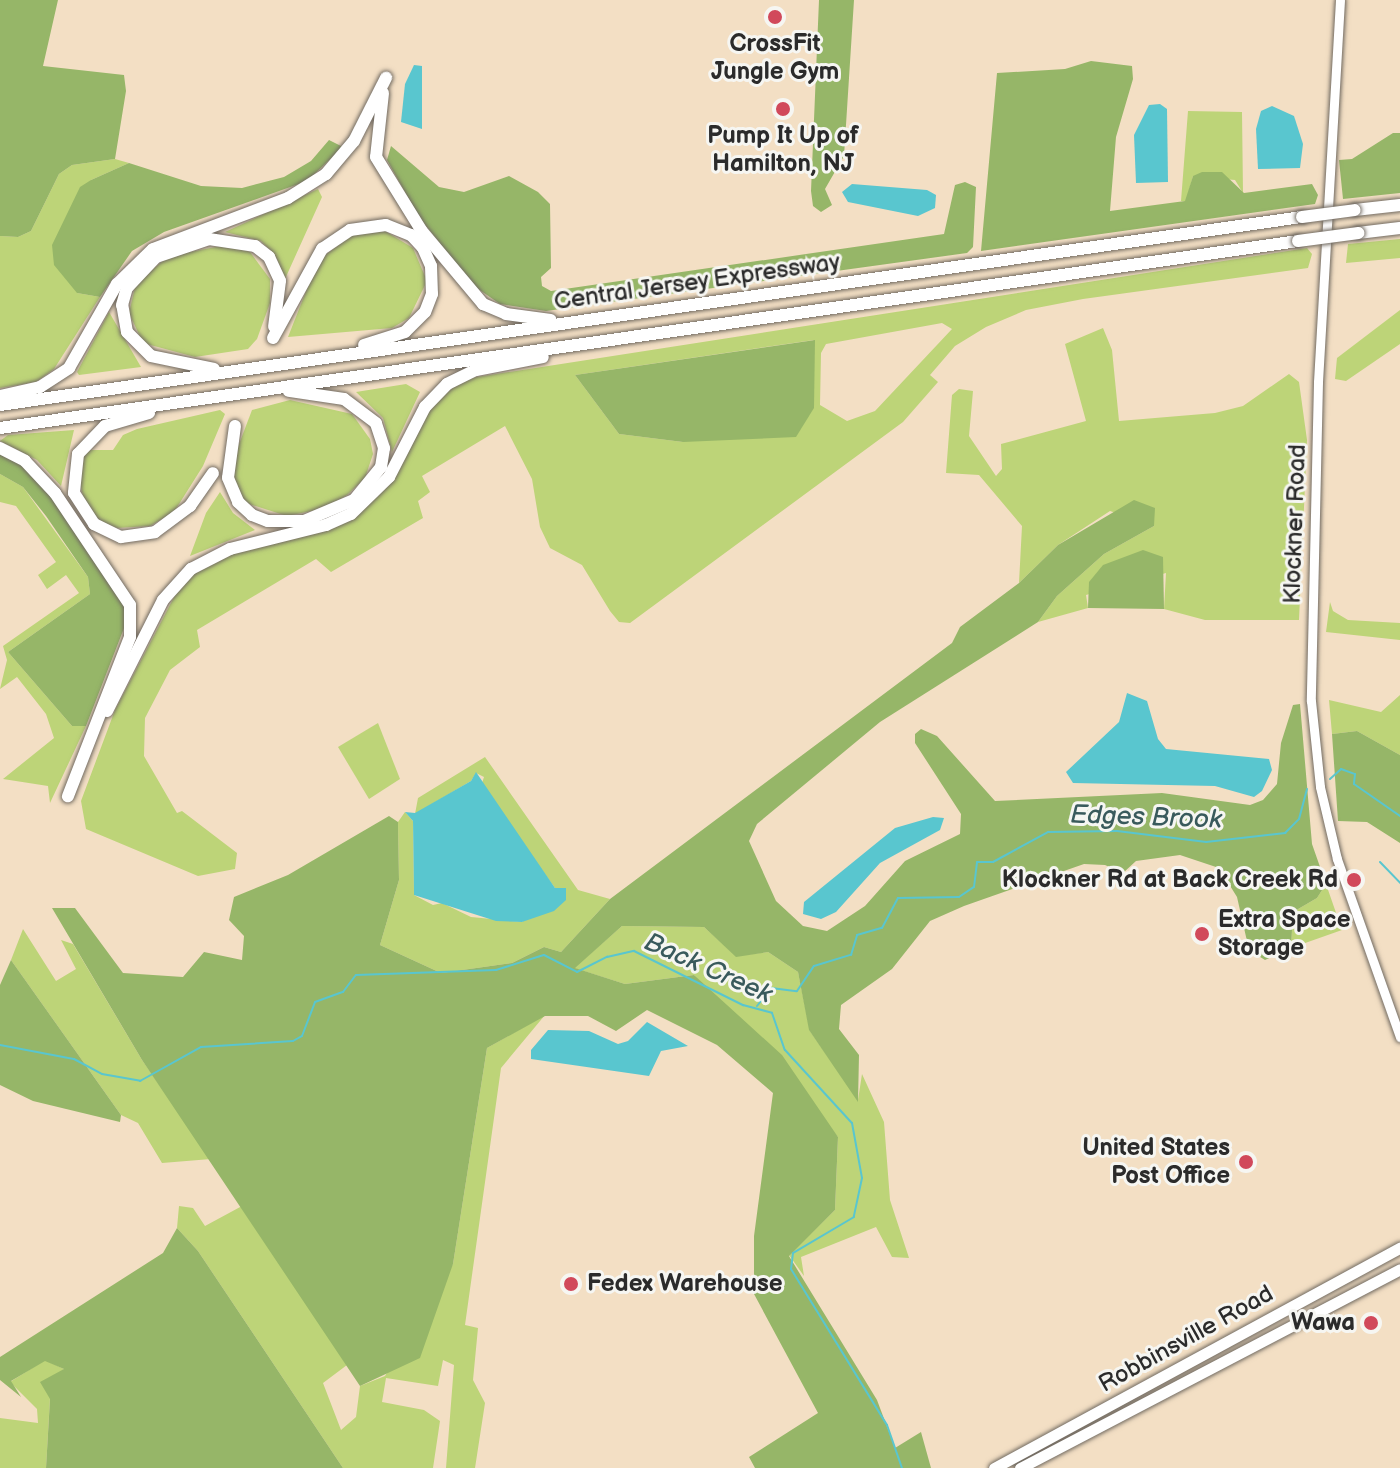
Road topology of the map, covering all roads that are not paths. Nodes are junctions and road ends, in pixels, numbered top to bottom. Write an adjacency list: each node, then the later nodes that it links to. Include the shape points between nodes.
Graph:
1 (1340, 0): 18 (main road, Klockner Road, via 1318,382 1311,701 1320,787 1337,859)
2 (1400, 205): 4 (highway, Central Jersey Expressway, bridge)
3 (1400, 228): 5 (highway, Central Jersey Expressway, bridge)
4 (693, 305): 6 (highway, Central Jersey Expressway); 9 (highway, via 542,319 506,314 474,297 379,166 375,136 387,76 354,141 326,174 288,198 153,249 117,284 69,368 40,387)
5 (696, 328): 8 (highway, Central Jersey Expressway); 16 (highway, via 476,370 447,384 425,407 389,477 361,506 326,525 225,550 179,580 163,600)
6 (278, 364): 7 (highway, Central Jersey Expressway); 7 (highway, via 388,340 414,326 429,303 433,284 431,266 418,241 396,227 376,224 340,235 315,257 273,338 280,281 269,257 255,246 222,239 194,241 150,261 124,297 122,315 131,339 166,361)
7 (233, 371): 11 (highway, Central Jersey Expressway)
8 (254, 391): 10 (highway, Central Jersey Expressway); 12 (highway, via 329,396 361,408 383,439 378,475 361,495 331,513 290,522 260,519 244,509 230,487 227,469)
9 (0, 396)
10 (199, 399): 13 (highway, Central Jersey Expressway); 15 (highway, via 97,430 78,454 74,493 86,517 102,530 141,537 181,515)
11 (0, 405)
12 (235, 426)
13 (0, 428)
14 (0, 448): 17 (highway, via 25,461 55,493 130,605 126,648)
15 (213, 473)
16 (107, 711)
17 (68, 796)
18 (1400, 1037)
19 (1400, 1248): 21 (highway, Robbinsville Road)
20 (1400, 1269): 22 (highway, Robbinsville Road)
21 (1192, 1362): 22 (highway, via 1187,1372); 23 (highway, Robbinsville Road)
22 (1154, 1396): 24 (highway, Robbinsville Road)
23 (994, 1468)
24 (1020, 1468)

